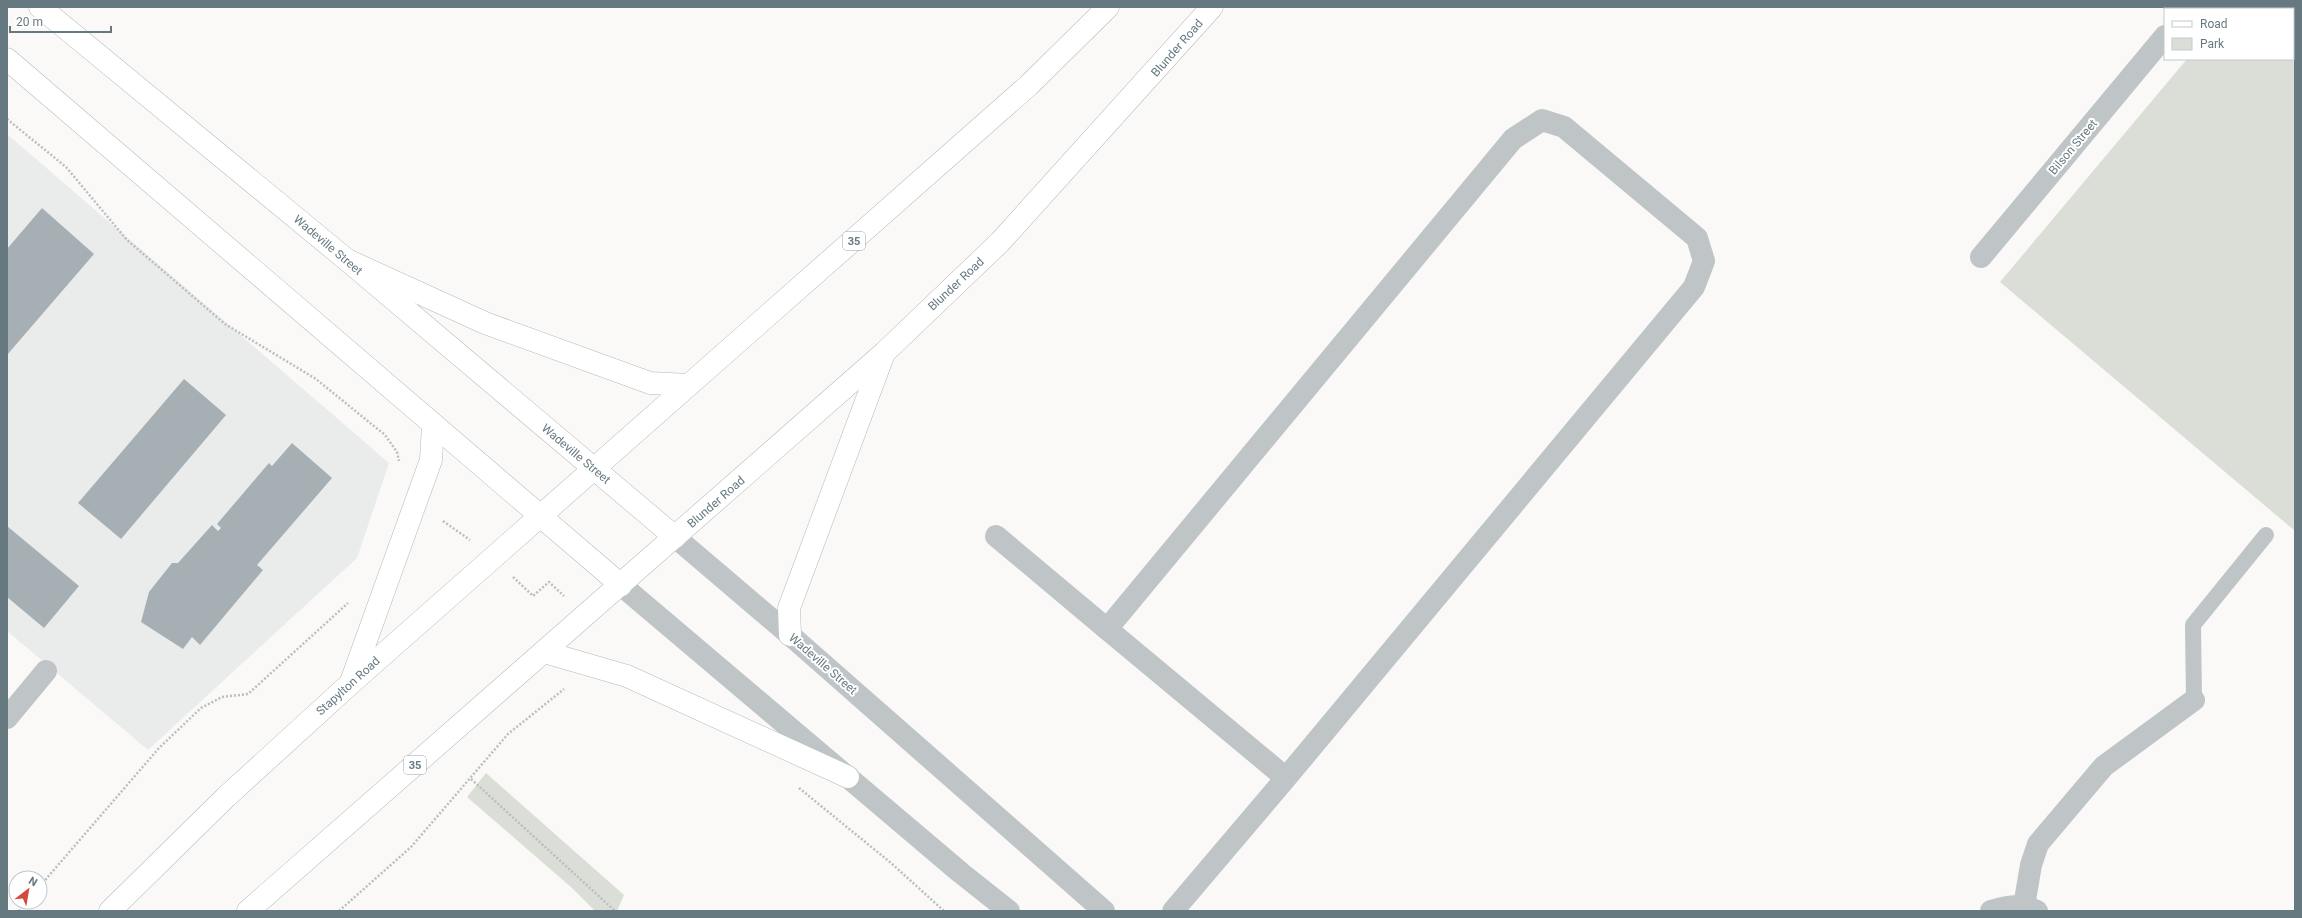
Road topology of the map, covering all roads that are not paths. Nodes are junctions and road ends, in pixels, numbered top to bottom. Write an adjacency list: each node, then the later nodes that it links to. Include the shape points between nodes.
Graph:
1 (40, 7): 7 (main road, Wadeville Street)
2 (1108, 7): 9 (main road, 35, via 1029,85)
3 (1212, 7): 8 (main road, Blunder Road / 35, via 1000,242)
4 (2164, 37): 6 (street, Bilson Street)
5 (7, 59): 10 (main road)
6 (1981, 257)
7 (347, 260): 9 (main road, via 485,323 650,382); 11 (main road, Wadeville Street)
8 (884, 353): 15 (main road, Blunder Road / 35); 18 (main road, via 789,608)
9 (689, 385): 11 (main road, 35)
10 (433, 426): 12 (main road); 21 (main road, via 431,460)
11 (594, 469): 12 (main road, Stapylton Road / 35); 15 (main road, Wadeville Street)
12 (540, 515): 16 (main road); 21 (main road, Stapylton Road / 35)
13 (2266, 535): 22 (lane, via 2194,625)
14 (996, 536): 17 (street)
15 (675, 537): 16 (main road, 35); 18 (street, Wadeville Street)
16 (621, 585): 19 (main road, 35); 24 (street)
17 (1107, 629): 25 (street); 25 (street, via 1513,139 1542,120 1564,127 1697,238 1704,261 1694,287)
18 (790, 634): 30 (street, Wadeville Street)
19 (544, 652): 24 (main road, via 626,676); 28 (main road, 35)
20 (46, 671): 23 (street)
21 (350, 683): 27 (main road, Stapylton Road / 35, via 226,797)
22 (2194, 700): 26 (street, via 2104,766 2038,844 2031,865)
23 (7, 718)
24 (848, 777): 29 (street)
25 (1286, 778): 31 (street)
26 (2031, 908): 32 (street, via 2006,906)
27 (110, 911)
28 (248, 911)
29 (1009, 911)
30 (1104, 911)
31 (1173, 911)
32 (1992, 911)

